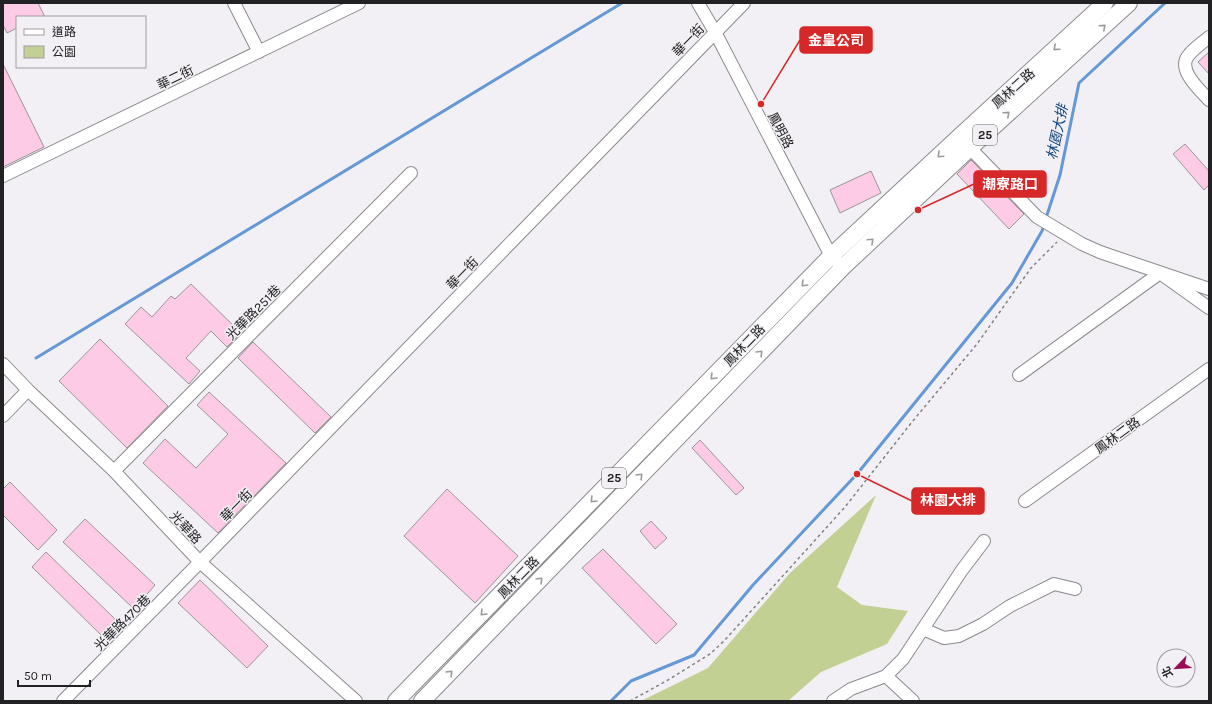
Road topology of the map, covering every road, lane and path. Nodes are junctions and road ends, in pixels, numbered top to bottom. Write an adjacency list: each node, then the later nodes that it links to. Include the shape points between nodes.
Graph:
1 (234, 3): 9 (street)
2 (359, 3): 9 (street, 華二街)
3 (698, 3): 7 (street, 鳳明路)
4 (744, 3): 7 (street, 華一街)
5 (1105, 3): 11 (main road, 鳳林二路 / 25, one-way to 11)
6 (1129, 3): 12 (main road, 鳳林二路 / 25, one-way to 6)
7 (715, 32): 16 (street, 鳳明路); 28 (street, 華一街)
8 (1209, 37): 10 (street, via 1187,56 1184,64 1186,74)
9 (259, 52): 14 (street, 華二街)
10 (1209, 100)
11 (959, 137): 12 (street); 16 (main road, 鳳林二路 / 25, one-way to 16)
12 (970, 148): 15 (street, via 1037,217); 16 (main road, 鳳林二路 / 25, one-way to 12)
13 (411, 173): 25 (street, 光華路251巷)
14 (3, 176)
15 (1062, 232): 17 (street, via 1100,252); 36 (path, via 1031,268 977,344 845,507 724,641 710,654)
16 (837, 262): 34 (main road, 鳳林二路 / 25, one-way to 34); 35 (main road, 鳳林二路 / 25, one-way to 16)
17 (1160, 273): 18 (street); 19 (street); 22 (street)
18 (1209, 288)
19 (1209, 308)
20 (3, 364): 23 (street, 光華路)
21 (1209, 369): 26 (street, 鳳林二路)
22 (1019, 375)
23 (28, 390): 24 (street); 25 (street, 光華路)
24 (3, 416)
25 (114, 471): 28 (street, 光華路)
26 (1025, 501)
27 (984, 541): 30 (street)
28 (200, 562): 32 (street, 光華路470巷); 33 (street, 光華路)
29 (1075, 589): 30 (street, via 1054,584 959,636 944,638)
30 (923, 629): 31 (street, via 903,659)
31 (886, 676): 37 (street, via 851,689); 38 (street)
32 (63, 701)
33 (356, 701)
34 (396, 701)
35 (422, 701)
36 (630, 701)
37 (833, 701)
38 (913, 701)

